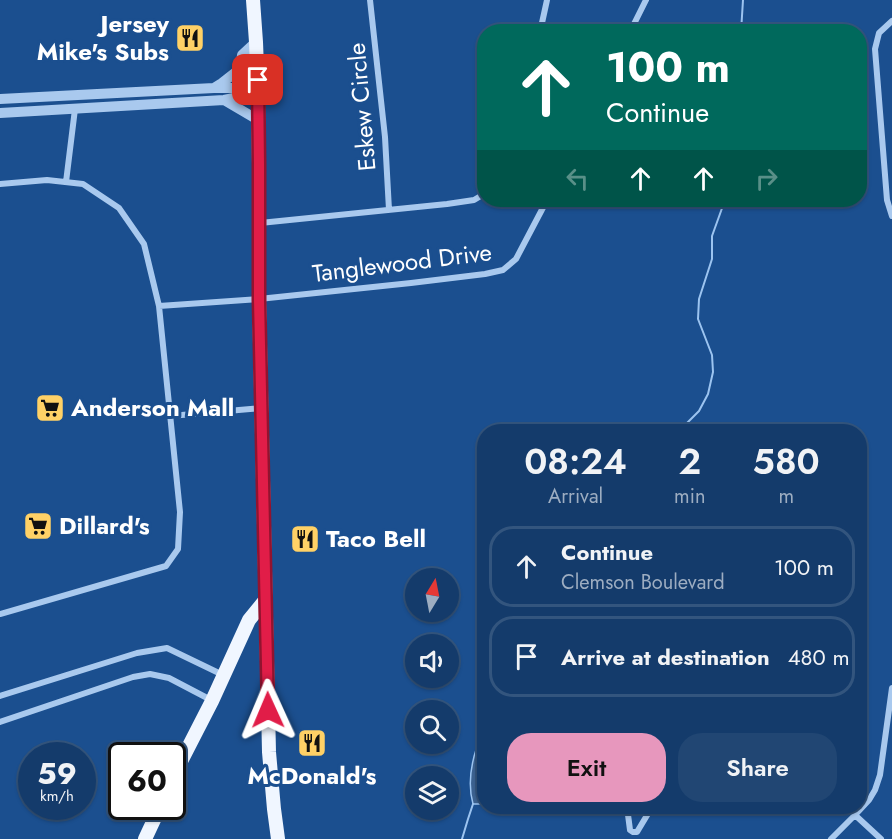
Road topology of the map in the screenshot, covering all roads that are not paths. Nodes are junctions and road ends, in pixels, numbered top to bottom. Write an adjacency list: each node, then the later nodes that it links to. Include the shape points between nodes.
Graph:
1 (253, 0): 8 (main road)
2 (370, 0): 21 (street, Eskew Circle)
3 (547, 0): 6 (street)
4 (645, 0): 7 (street)
5 (892, 21): 16 (street, via 879,33 875,49)
6 (542, 24)
7 (634, 24)
8 (256, 42): 9 (street, via 242,55 236,72); 10 (main road)
9 (214, 88): 10 (street); 11 (street)
10 (258, 93): 12 (street); 15 (main road)
11 (0, 99)
12 (224, 100): 13 (street); 15 (street)
13 (75, 109): 14 (street); 17 (street)
14 (0, 113)
15 (258, 120): 23 (main road)
16 (888, 172): 22 (street, via 887,200)
17 (66, 182): 18 (street); 25 (street, via 83,184 119,208 144,244)
18 (0, 184)
19 (477, 198): 21 (street)
20 (543, 207): 24 (street, Tanglewood Drive, via 516,259 503,270)
21 (389, 210): 23 (street)
22 (892, 216)
23 (258, 223): 24 (main road)
24 (259, 300): 25 (street, Tanglewood Drive); 26 (main road)
25 (159, 306): 27 (street)
26 (262, 408): 27 (street); 28 (main road)
27 (170, 416): 29 (street, via 180,512 178,549 166,566)
28 (266, 599): 30 (main road, via 249,620); 43 (main road, via 269,752)
29 (0, 614)
30 (223, 676): 32 (street, via 167,648 137,652); 33 (main road)
31 (892, 688): 36 (street, via 880,775)
32 (0, 696)
33 (212, 701): 34 (street, via 170,678 150,674); 35 (main road)
34 (0, 722)
35 (186, 752)
36 (867, 800)
37 (628, 814): 41 (street)
38 (648, 814): 41 (street)
39 (855, 815): 44 (street); 45 (street)
40 (154, 820): 42 (main road)
41 (631, 836)
42 (145, 839)
43 (278, 839)
44 (831, 839)
45 (881, 839)

